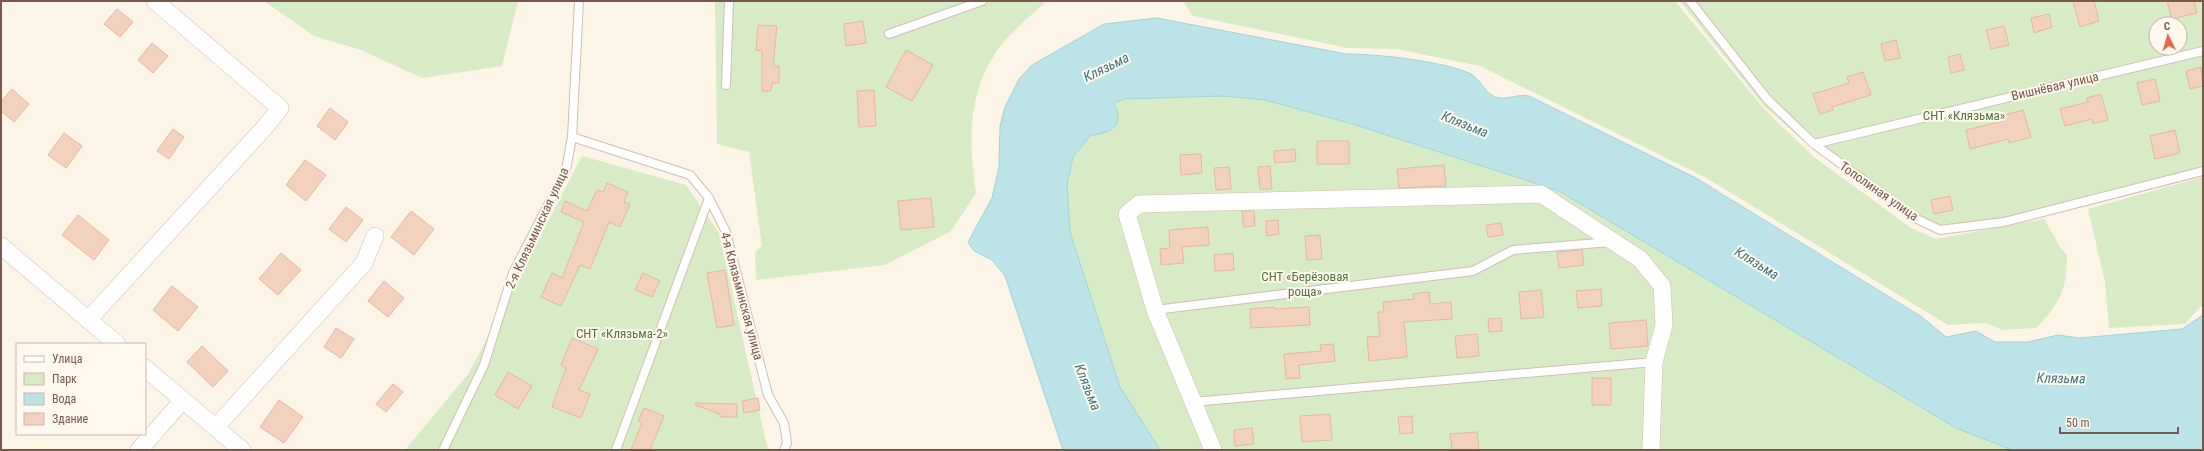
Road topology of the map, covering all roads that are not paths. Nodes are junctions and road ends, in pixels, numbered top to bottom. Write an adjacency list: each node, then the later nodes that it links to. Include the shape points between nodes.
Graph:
1 (155, 1): 17 (street, via 280,108)
2 (579, 1): 9 (lane, 2-я Клязьминская улица)
3 (729, 1): 8 (lane)
4 (980, 1): 6 (lane)
5 (1690, 1): 10 (lane, Тополиная улица, via 1766,99)
6 (889, 34)
7 (2203, 51): 10 (lane, Вишнёвая улица)
8 (726, 85)
9 (572, 137): 12 (lane, 4-я Клязьминская улица, via 690,175); 26 (lane, 2-я Клязьминская улица, via 566,170 513,273 484,365)
10 (1814, 144): 11 (lane, Тополиная улица, via 1915,218 1940,230 2004,222)
11 (2203, 170)
12 (710, 198): 27 (lane); 28 (lane, 4-я Клязьминская улица, via 726,232 768,395 784,423 787,443)
13 (375, 236): 23 (street, via 364,263)
14 (1613, 242): 16 (lane, via 1513,250 1473,271); 16 (street, via 1540,194 1139,204 1127,214); 19 (street, via 1640,259 1662,286 1664,325)
15 (1, 246): 17 (street)
16 (1155, 310): 22 (street)
17 (88, 320): 18 (street)
18 (116, 343)
19 (1654, 362): 22 (lane); 30 (street)
20 (146, 369): 21 (street)
21 (183, 400): 23 (street); 24 (street)
22 (1192, 402): 29 (street)
23 (216, 427): 25 (street)
24 (139, 450)
25 (242, 450)
26 (443, 450)
27 (616, 450)
28 (784, 450)
29 (1213, 450)
30 (1651, 450)

